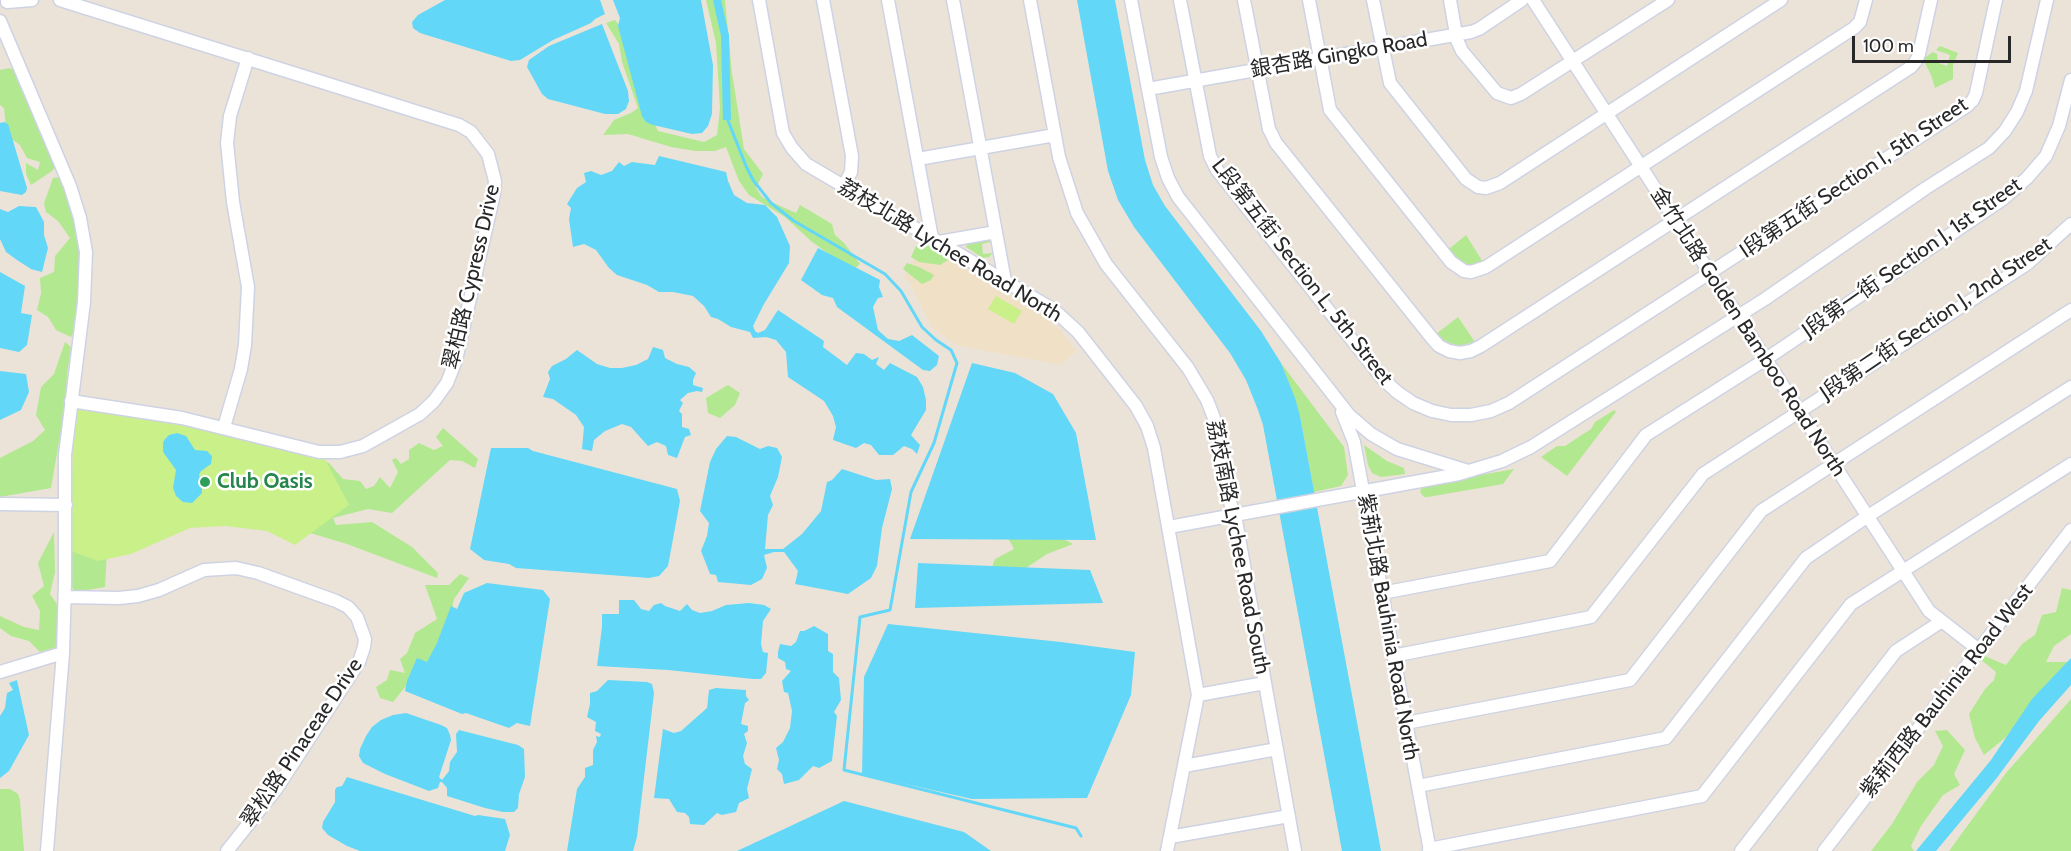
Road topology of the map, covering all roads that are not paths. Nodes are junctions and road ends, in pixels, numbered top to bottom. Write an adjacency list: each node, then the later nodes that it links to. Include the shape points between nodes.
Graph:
1 (32, 0): 22 (street)
2 (60, 0): 26 (street, 翠柏路 Cypress Drive)
3 (759, 0): 38 (street, 荔枝北路 Lychee Road North, via 783,134 806,164)
4 (823, 0): 38 (street, via 852,156 851,172)
5 (888, 0): 36 (street)
6 (953, 0): 35 (street)
7 (1030, 0): 34 (street, 荔枝南路 Lychee Road South)
8 (1131, 0): 32 (street)
9 (1180, 0): 31 (street, L段第五街 Section L, 5th Street)
10 (1244, 0): 29 (street)
11 (1309, 0): 27 (street)
12 (1373, 0): 25 (street)
13 (1450, 0): 24 (street)
14 (1522, 0): 24 (street, 銀杏路 Gingko Road, via 1479,29)
15 (1533, 0): 28 (street, 金竹北路 Golden Bamboo Road North)
16 (1668, 0): 28 (street)
17 (1781, 0): 33 (street)
18 (1866, 0): 37 (street, via 1860,22 1854,28)
19 (1931, 0): 39 (street, via 1919,54 1911,67)
20 (1996, 0): 43 (street, I段第五街 Section I, 5th Street, via 1976,93 1967,106)
21 (2047, 0): 46 (street, via 2026,91 1997,140)
22 (7, 1): 23 (street, via 8,11)
23 (0, 20): 49 (street, via 70,186 84,235 86,286)
24 (1456, 34): 25 (street, 銀杏路 Gingko Road); 28 (street, via 1466,56 1497,93 1506,97 1521,94)
25 (1383, 47): 27 (street, 銀杏路 Gingko Road); 33 (street, via 1390,83 1466,179 1478,187 1500,183)
26 (248, 58): 52 (street, via 230,116 227,142 248,287 245,345); 52 (street, 翠柏路 Cypress Drive, via 459,125 476,137 488,154 495,181 454,366 428,408 363,446 340,452 319,452)
27 (1320, 59): 29 (street, 銀杏路 Gingko Road); 37 (street, via 1330,110 1451,262 1464,271 1486,267)
28 (1573, 61): 33 (street, 金竹北路 Golden Bamboo Road North)
29 (1258, 70): 31 (street, 銀杏路 Gingko Road); 39 (street, via 1269,129 1276,143 1431,337 1449,351 1471,351 1481,346)
30 (2071, 80): 47 (street, J段第一街 Section J, 1st Street, via 2060,126 2046,156 2027,178 2002,199)
31 (1196, 81): 32 (street, 銀杏路 Gingko Road); 43 (street, L段第五街 Section L, 5th Street, via 1210,156 1217,170 1383,379 1413,404 1451,415 1491,411)
32 (1148, 89): 50 (street, via 1161,157 1173,188)
33 (1607, 114): 37 (street, 金竹北路 Golden Bamboo Road North)
34 (1055, 135): 35 (street); 59 (street, 荔枝南路 Lychee Road South, via 1066,186 1085,231 1106,264 1188,368 1207,400)
35 (980, 148): 36 (street); 41 (street)
36 (918, 159): 42 (street)
37 (1642, 167): 39 (street, 金竹北路 Golden Bamboo Road North)
38 (844, 186): 42 (street, 荔枝北路 Lychee Road North)
39 (1676, 220): 43 (street, 金竹北路 Golden Bamboo Road North)
40 (2071, 224): 51 (street, J段第二街 Section J, 2nd Street, via 2026,264)
41 (996, 232): 42 (street); 44 (street)
42 (936, 240): 44 (street, 荔枝北路 Lychee Road North)
43 (1710, 274): 46 (street, 金竹北路 Golden Bamboo Road North)
44 (1005, 280): 61 (street, 荔枝北路 Lychee Road North, via 1070,324 1142,415 1151,436)
45 (2071, 310): 54 (street)
46 (1737, 315): 47 (street, 金竹北路 Golden Bamboo Road North); 55 (street, via 1531,447)
47 (1766, 359): 51 (street, 金竹北路 Golden Bamboo Road North); 64 (street, J段第一街 Section J, 1st Street, via 1647,435 1550,561)
48 (2071, 387): 60 (street)
49 (71, 402): 52 (street, 翠柏路 Cypress Drive); 58 (street, via 65,455)
50 (1339, 405): 55 (street, via 1384,442); 56 (street, 紫荊北路 Bauhinia Road North, via 1354,441)
51 (1799, 410): 54 (street, 金竹北路 Golden Bamboo Road North); 69 (street, J段第二街 Section J, 2nd Street, via 1703,474 1591,617)
52 (224, 427)
53 (2071, 464): 63 (street)
54 (1834, 465): 60 (street, 金竹北路 Golden Bamboo Road North); 73 (street, via 1761,511 1630,680)
55 (1471, 472): 56 (street)
56 (1363, 492): 59 (street); 64 (street, 紫荊北路 Bauhinia Road North)
57 (0, 504): 58 (street)
58 (66, 505): 65 (street)
59 (1235, 515): 61 (street); 71 (street, 荔枝南路 Lychee Road South)
60 (1868, 516): 63 (street, 金竹北路 Golden Bamboo Road North); 76 (street, via 1806,558 1666,738)
61 (1169, 527): 72 (street, 荔枝北路 Lychee Road North)
62 (2071, 530): 67 (street, 紫荊西路 Bauhinia Road West)
63 (1903, 571): 66 (street, 金竹北路 Golden Bamboo Road North, via 1929,611); 79 (street, via 1851,604 1702,796)
64 (1382, 593): 69 (street, 紫荊北路 Bauhinia Road North)
65 (65, 597): 68 (street); 81 (street, 翠松路 Pinaceae Drive, via 138,596 204,570 236,568 336,601 357,617 364,639 359,662 277,788)
66 (1942, 621): 67 (street, 金竹北路 Golden Bamboo Road North); 84 (street, via 1896,651)
67 (1979, 650): 85 (street, 紫荊西路 Bauhinia Road West)
68 (63, 653): 70 (street); 80 (street)
69 (1393, 656): 73 (street, 紫荊北路 Bauhinia Road North)
70 (0, 672)
71 (1265, 683): 72 (street); 74 (street, 荔枝南路 Lychee Road South)
72 (1198, 695): 75 (street, 荔枝北路 Lychee Road North)
73 (1406, 723): 76 (street, 紫荊北路 Bauhinia Road North)
74 (1277, 749): 75 (street); 77 (street, 荔枝南路 Lychee Road South)
75 (1184, 766): 78 (street, 荔枝北路 Lychee Road North)
76 (1418, 786): 79 (street, 紫荊北路 Bauhinia Road North)
77 (1289, 816): 78 (street); 83 (street, 荔枝南路 Lychee Road South)
78 (1170, 837): 82 (street, 荔枝北路 Lychee Road North)
79 (1429, 850)
80 (47, 851)
81 (226, 851)
82 (1167, 851)
83 (1295, 851)
84 (1742, 851)
85 (1824, 851)

